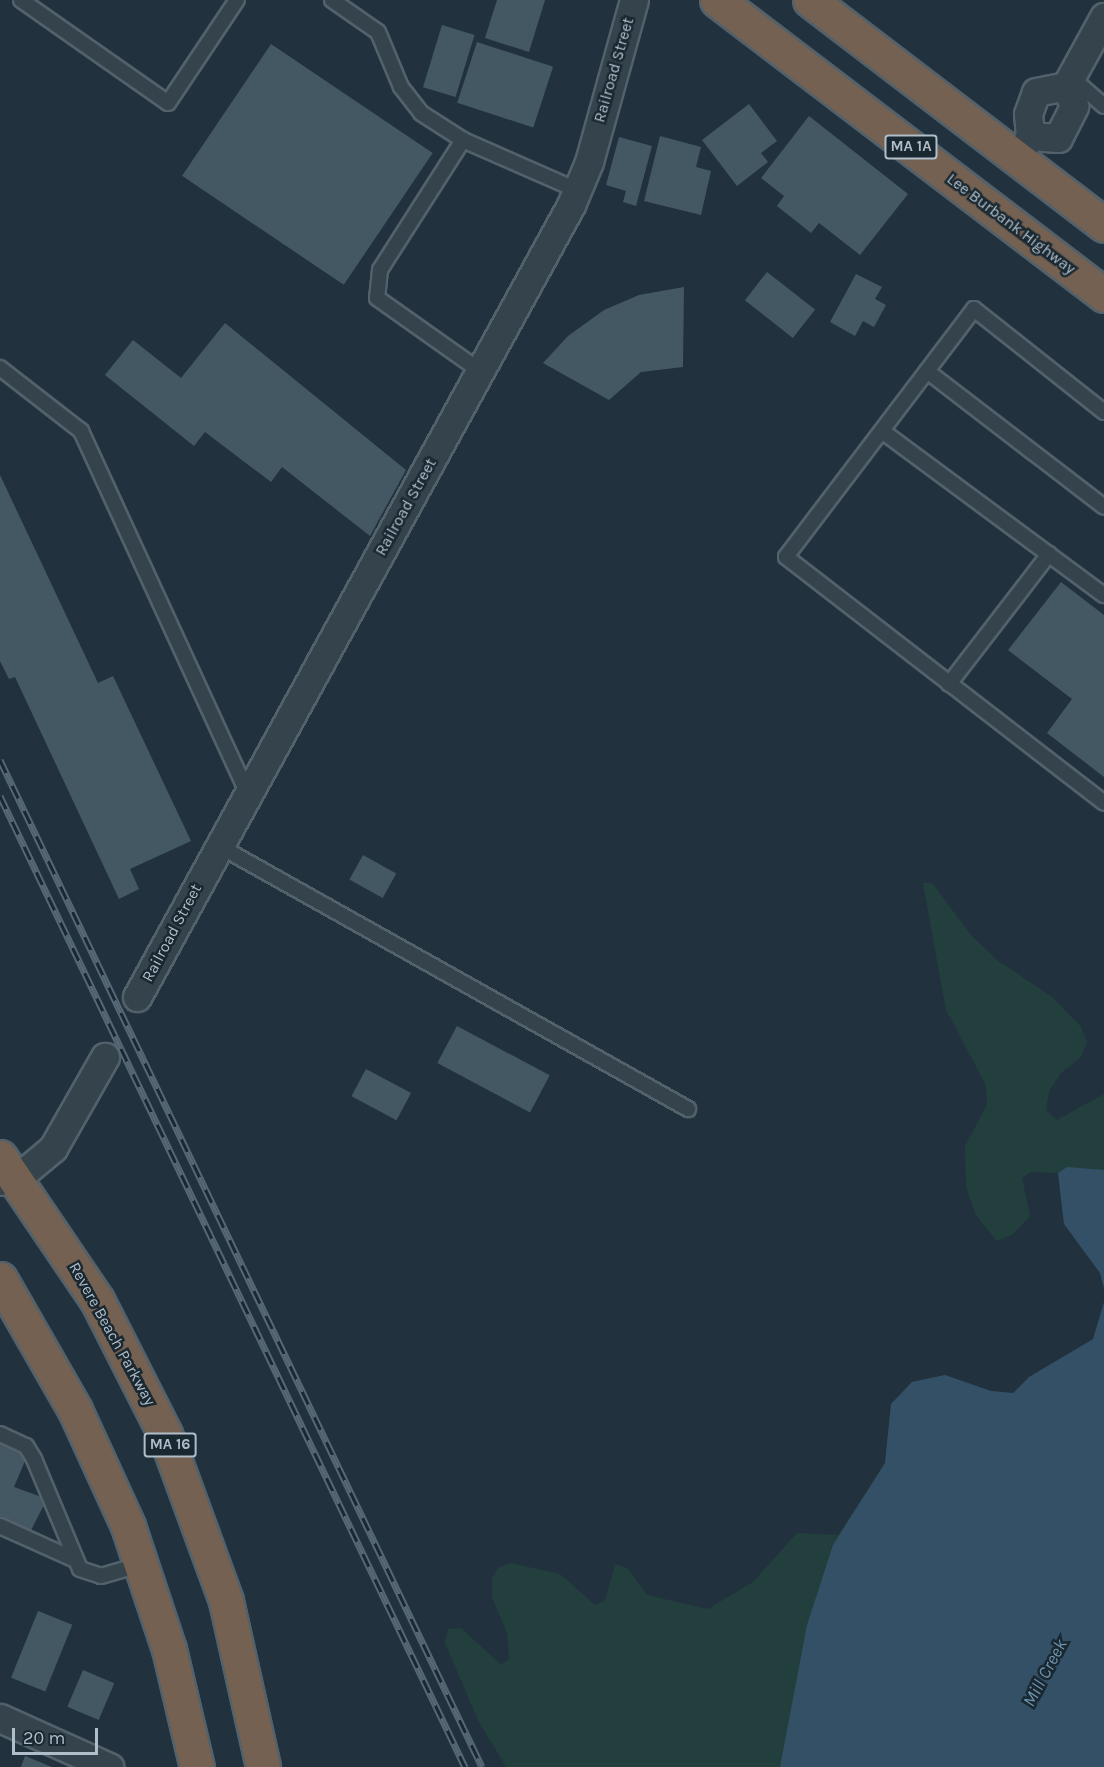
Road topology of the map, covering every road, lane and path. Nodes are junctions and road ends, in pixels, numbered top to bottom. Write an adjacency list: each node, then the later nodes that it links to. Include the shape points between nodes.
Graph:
1 (21, 0): 2 (lane, via 168,103)
2 (237, 0)
3 (332, 0): 10 (lane, via 378,32 413,105)
4 (634, 0): 12 (street, Railroad Street)
5 (717, 0): 14 (highway, Lee Burbank Highway / MA 1A)
6 (810, 0): 11 (highway)
7 (1104, 17): 8 (street)
8 (1068, 82): 9 (lane); 11 (street, via 1036,93 1028,114)
9 (1104, 106)
10 (463, 140): 12 (lane); 16 (lane, via 380,270 377,298)
11 (1024, 148): 13 (highway)
12 (577, 190): 16 (street, Railroad Street)
13 (1104, 225)
14 (1104, 295)
15 (0, 368): 24 (lane, via 81,430)
16 (480, 371): 24 (street, Railroad Street)
17 (927, 371): 18 (lane, via 974,309); 19 (lane); 20 (lane)
18 (1104, 412)
19 (882, 432): 21 (lane); 23 (lane, via 786,557)
20 (1104, 507)
21 (1049, 554): 22 (lane); 23 (lane)
22 (1104, 595)
23 (950, 684): 25 (lane)
24 (248, 794): 26 (street, Railroad Street)
25 (1104, 803)
26 (219, 846): 27 (street, Railroad Street); 29 (lane)
27 (137, 997)
28 (105, 1057): 30 (street, via 53,1148)
29 (688, 1109)
30 (5, 1171): 39 (highway, Revere Beach Parkway / MA 16, via 97,1300 172,1450 229,1609)
31 (0, 1279): 35 (highway, via 75,1410)
32 (0, 1434): 34 (lane, via 26,1446 34,1459)
33 (0, 1526): 34 (lane)
34 (73, 1559): 35 (lane, via 80,1569 97,1576)
35 (142, 1564): 38 (highway, via 172,1658)
36 (0, 1718): 37 (street)
37 (109, 1767)
38 (197, 1767)
39 (263, 1767)

